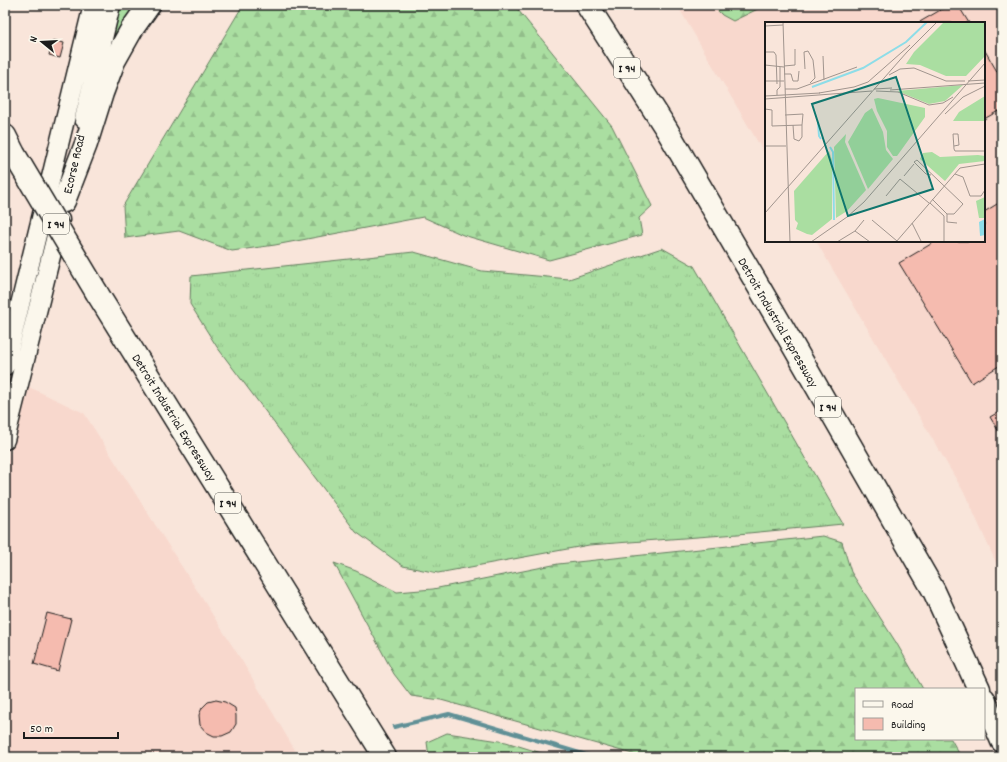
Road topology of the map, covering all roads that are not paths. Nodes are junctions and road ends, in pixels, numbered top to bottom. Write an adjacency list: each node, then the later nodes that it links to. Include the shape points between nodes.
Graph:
1 (93, 5): 7 (main road, Ecorse Road)
2 (111, 5): 6 (main road, Ecorse Road)
3 (149, 5): 6 (highway, via 114,61)
4 (587, 5): 9 (highway, Detroit Industrial Expressway / I 94, via 667,130 934,591)
5 (10, 145): 12 (highway, Detroit Industrial Expressway / I 94, bridge, via 98,293)
6 (64, 201): 8 (main road, Ecorse Road)
7 (5, 366)
8 (5, 440)
9 (979, 688)
10 (985, 701): 11 (highway)
11 (1002, 741)
12 (385, 757)

